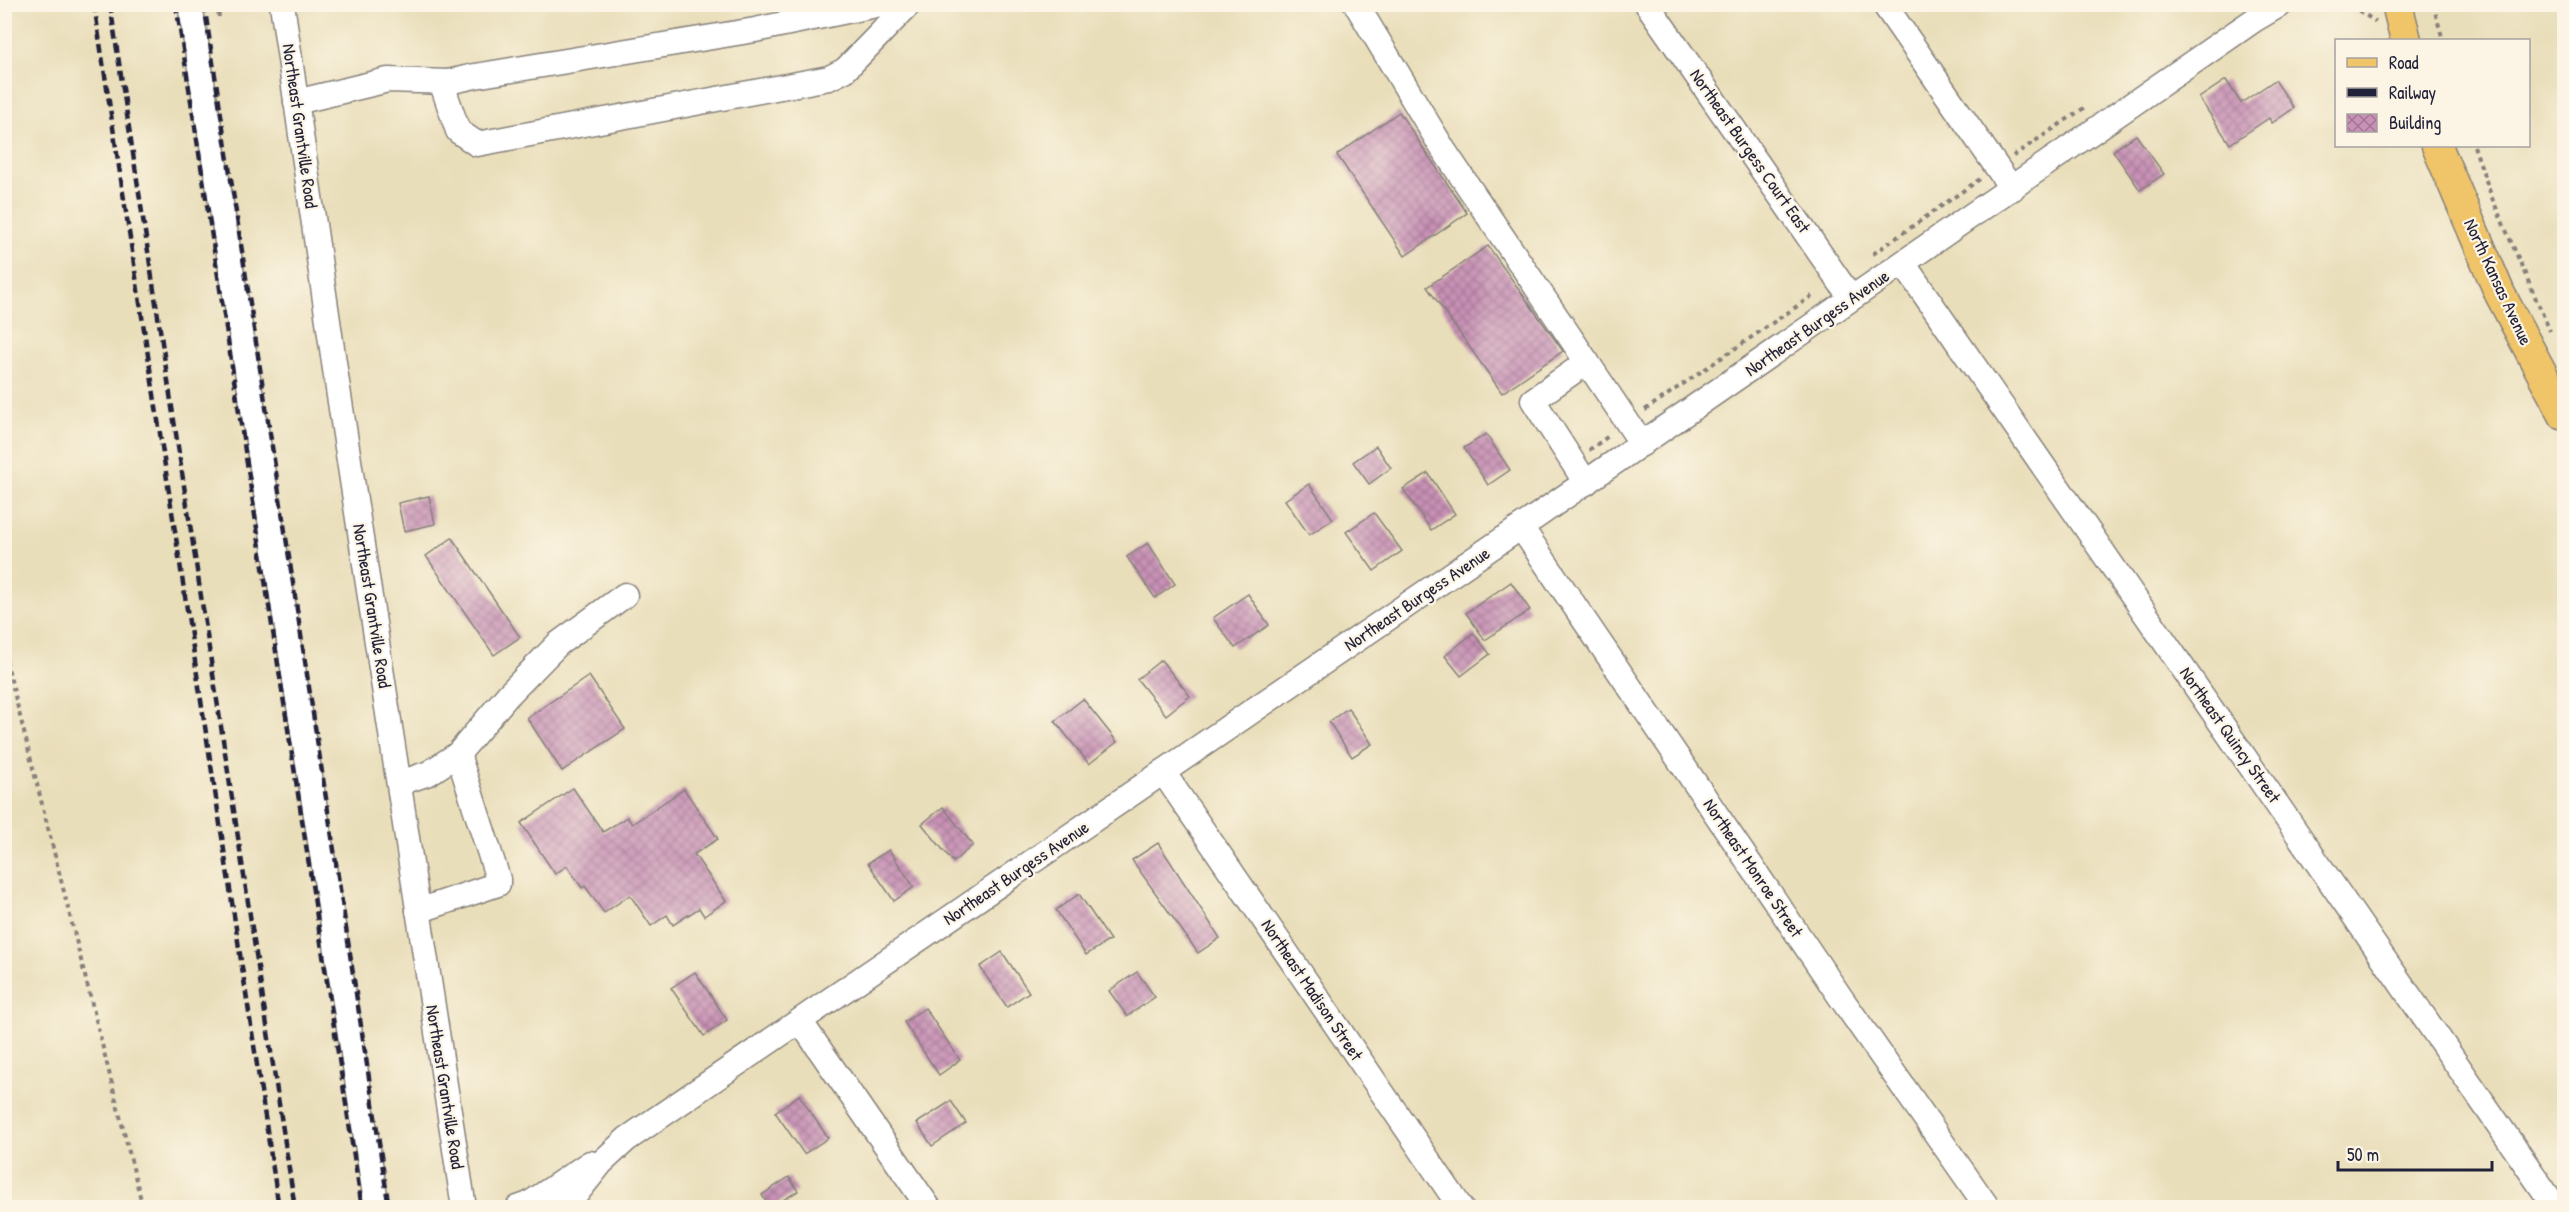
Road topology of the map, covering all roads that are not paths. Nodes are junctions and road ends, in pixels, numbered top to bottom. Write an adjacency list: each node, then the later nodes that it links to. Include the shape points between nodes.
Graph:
1 (190, 4): 30 (street)
2 (282, 4): 12 (street, Northeast Grantville Road)
3 (881, 4): 11 (street, via 756,30)
4 (909, 4): 11 (street, via 845,70 829,78 477,144 458,131 444,90)
5 (1356, 4): 17 (street, via 1443,149)
6 (1647, 4): 16 (street, Northeast Burgess Court East)
7 (1884, 4): 14 (street)
8 (2282, 4): 14 (street, Northeast Burgess Avenue)
9 (2397, 4): 10 (main road)
10 (2406, 39)
11 (448, 82): 12 (street, via 388,80)
12 (296, 102): 25 (street, Northeast Grantville Road)
13 (2437, 147): 18 (main road, North Kansas Avenue, via 2500,294)
14 (2012, 189): 15 (street, Northeast Burgess Avenue)
15 (1903, 263): 16 (street, Northeast Burgess Avenue); 37 (street, Northeast Quincy Street)
16 (1851, 298): 19 (street, Northeast Burgess Avenue)
17 (1587, 362): 19 (street); 20 (street, via 1533,400)
18 (2565, 416)
19 (1642, 444): 20 (street, Northeast Burgess Avenue)
20 (1586, 483): 21 (street, Northeast Burgess Avenue)
21 (1521, 527): 24 (street, Northeast Burgess Avenue); 36 (street, Northeast Monroe Street)
22 (625, 595): 23 (street, via 558,644)
23 (458, 754): 25 (street, via 429,773); 26 (street, via 498,884)
24 (1163, 772): 27 (street, Northeast Burgess Avenue); 35 (street, Northeast Madison Street)
25 (400, 783): 26 (street, Northeast Grantville Road)
26 (418, 911): 29 (street, Northeast Grantville Road)
27 (800, 1021): 28 (street, Northeast Burgess Avenue); 34 (street)
28 (627, 1139): 32 (street); 33 (street, Northeast Burgess Avenue, via 601,1163)
29 (463, 1202): 31 (street)
30 (377, 1208)
31 (485, 1208)
32 (518, 1208)
33 (565, 1208)
34 (929, 1208)
35 (1461, 1208)
36 (1988, 1208)
37 (2556, 1208)

